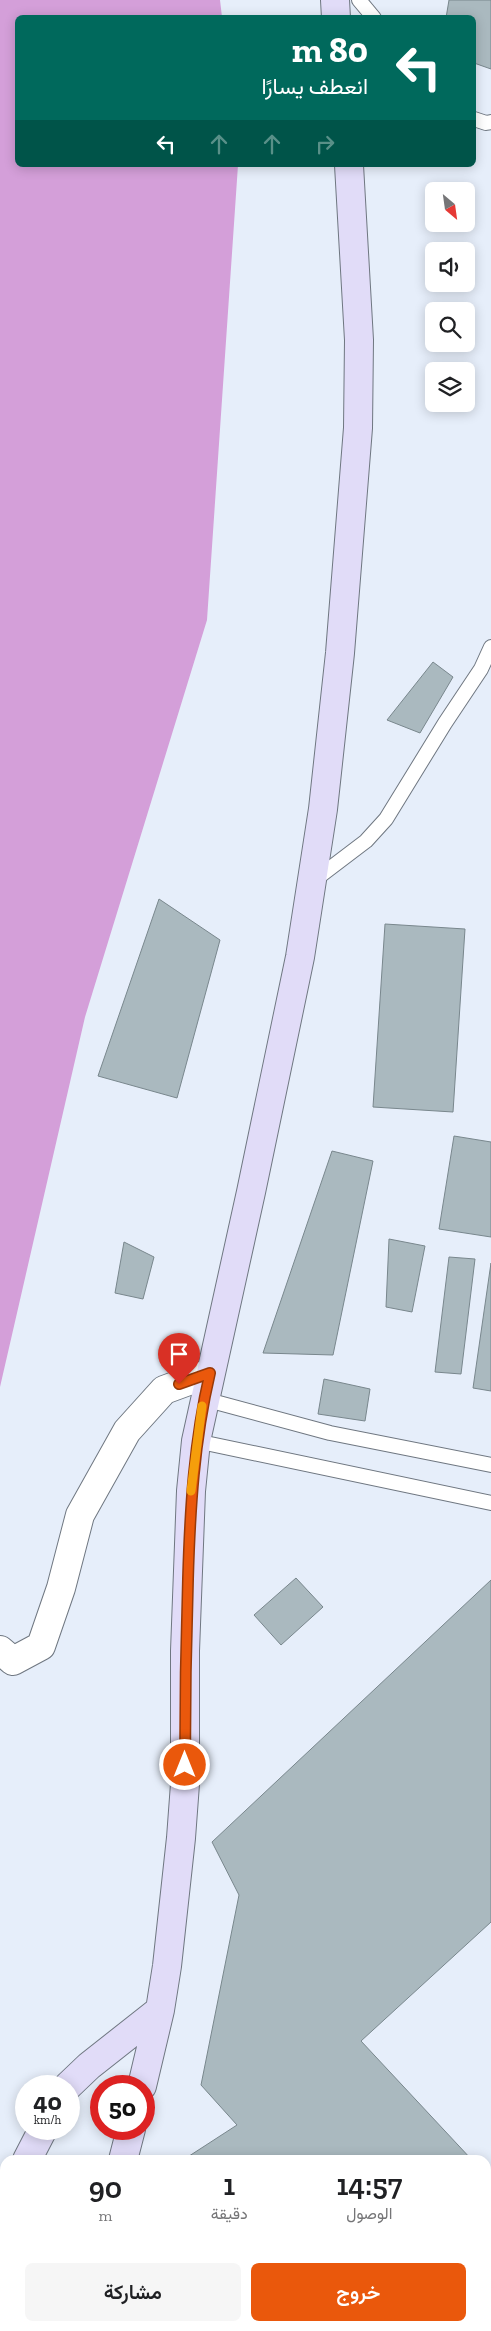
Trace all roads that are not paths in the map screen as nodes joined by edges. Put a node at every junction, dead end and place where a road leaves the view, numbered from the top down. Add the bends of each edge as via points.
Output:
1 (335, 0) edge
2 (359, 0) edge
3 (336, 15) edge
4 (372, 15) edge
5 (476, 120) edge
6 (491, 122) edge
7 (349, 167) edge
8 (491, 647) edge
9 (312, 882) junction
10 (207, 1386) junction
11 (196, 1441) junction
12 (491, 1465) edge
13 (491, 1503) edge
14 (0, 1650) edge
15 (160, 2010) junction
16 (80, 2075) edge
17 (145, 2075) edge
18 (37, 2140) edge
19 (129, 2140) edge
20 (30, 2155) edge
21 (124, 2155) edge

1 - 3 main road
2 - 4 lane
5 - 6 lane
7 - 9 main road via 359,340 358,428 340,652
8 - 9 lane via 481,669 386,819 366,841
9 - 10 main road via 276,1073
10 - 11 main road
10 - 12 lane via 330,1433
10 - 14 street via 164,1390 127,1431 80,1515 61,1588 41,1646 13,1661
11 - 13 lane
11 - 15 main road via 185,1651 185,1784 173,1923
15 - 16 main road
15 - 17 main road
18 - 20 main road
19 - 21 main road

